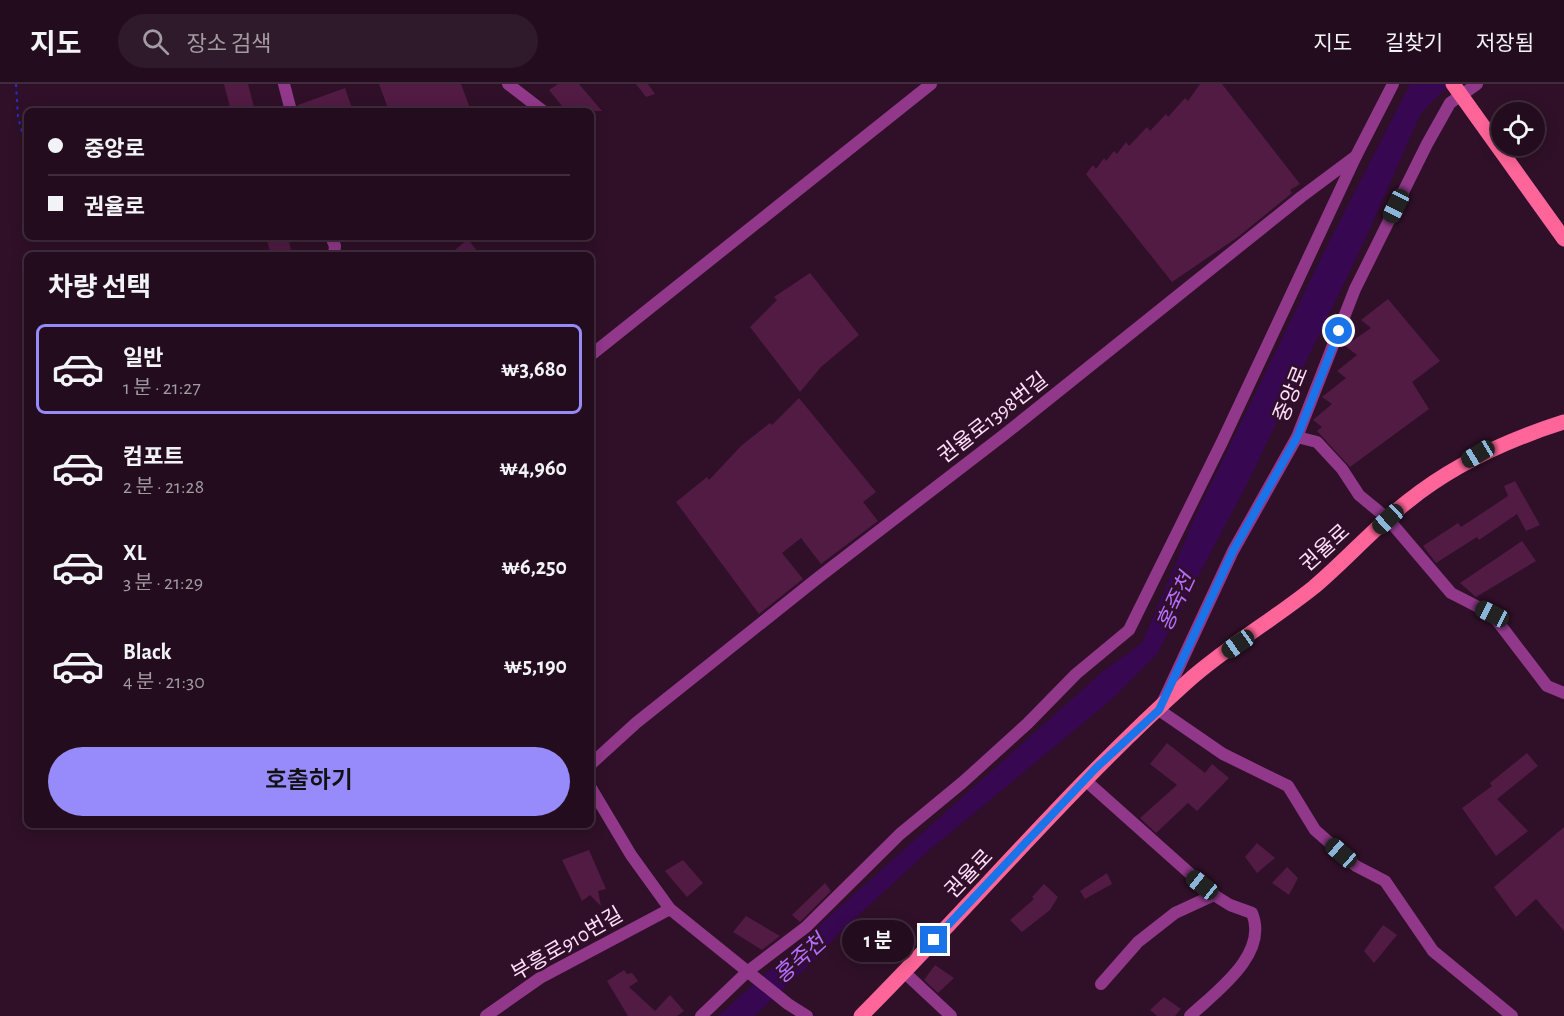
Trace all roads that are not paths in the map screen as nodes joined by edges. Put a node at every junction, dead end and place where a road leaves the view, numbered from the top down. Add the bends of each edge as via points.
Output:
1 (284, 84) edge
2 (508, 84) edge
3 (931, 84) edge
4 (1393, 84) edge
5 (1477, 84) edge
6 (1457, 90) edge
7 (290, 108) edge
8 (539, 108) edge
9 (1356, 156) junction
10 (1564, 238) edge
11 (594, 354) edge
12 (1564, 422) edge
13 (1297, 437) junction
14 (1388, 519) junction
15 (1564, 693) edge
16 (1159, 710) junction
17 (594, 761) edge
18 (1085, 780) junction
19 (594, 793) edge
20 (1214, 895) junction
21 (670, 909) junction
22 (747, 972) junction
23 (904, 972) junction
24 (1101, 984) dead end
25 (486, 1016) edge
26 (701, 1016) edge
27 (807, 1016) edge
28 (861, 1016) edge
29 (951, 1016) edge
30 (1190, 1016) edge
31 (1512, 1016) edge

1 - 7 street
2 - 8 street
3 - 11 street
4 - 9 street, 권율로1398번길
5 - 6 street, 중앙로
6 - 10 main road
6 - 13 street, 중앙로 via 1355,289
9 - 17 street, 권율로1398번길 via 783,606
9 - 22 street via 1129,630 1076,674 963,782 900,834 806,927
12 - 14 main road, 권율로 via 1478,454 1443,475
13 - 14 street via 1317,442 1359,495
13 - 16 street, 중앙로 via 1233,551
14 - 15 street via 1451,593 1492,614 1546,686
14 - 16 main road, 권율로 via 1320,582 1188,681
16 - 18 main road, 권율로
16 - 31 street via 1223,754 1288,786 1315,830 1356,866 1385,881 1432,951
18 - 20 street
18 - 23 main road, 권율로
19 - 21 street via 631,855
20 - 24 street via 1174,913 1147,935
20 - 30 street via 1252,913 1257,926 1252,949 1232,976
21 - 22 street
21 - 25 street, 부흥로910번길 via 540,978
22 - 26 street
22 - 27 street
23 - 28 main road, 권율로
23 - 29 street

